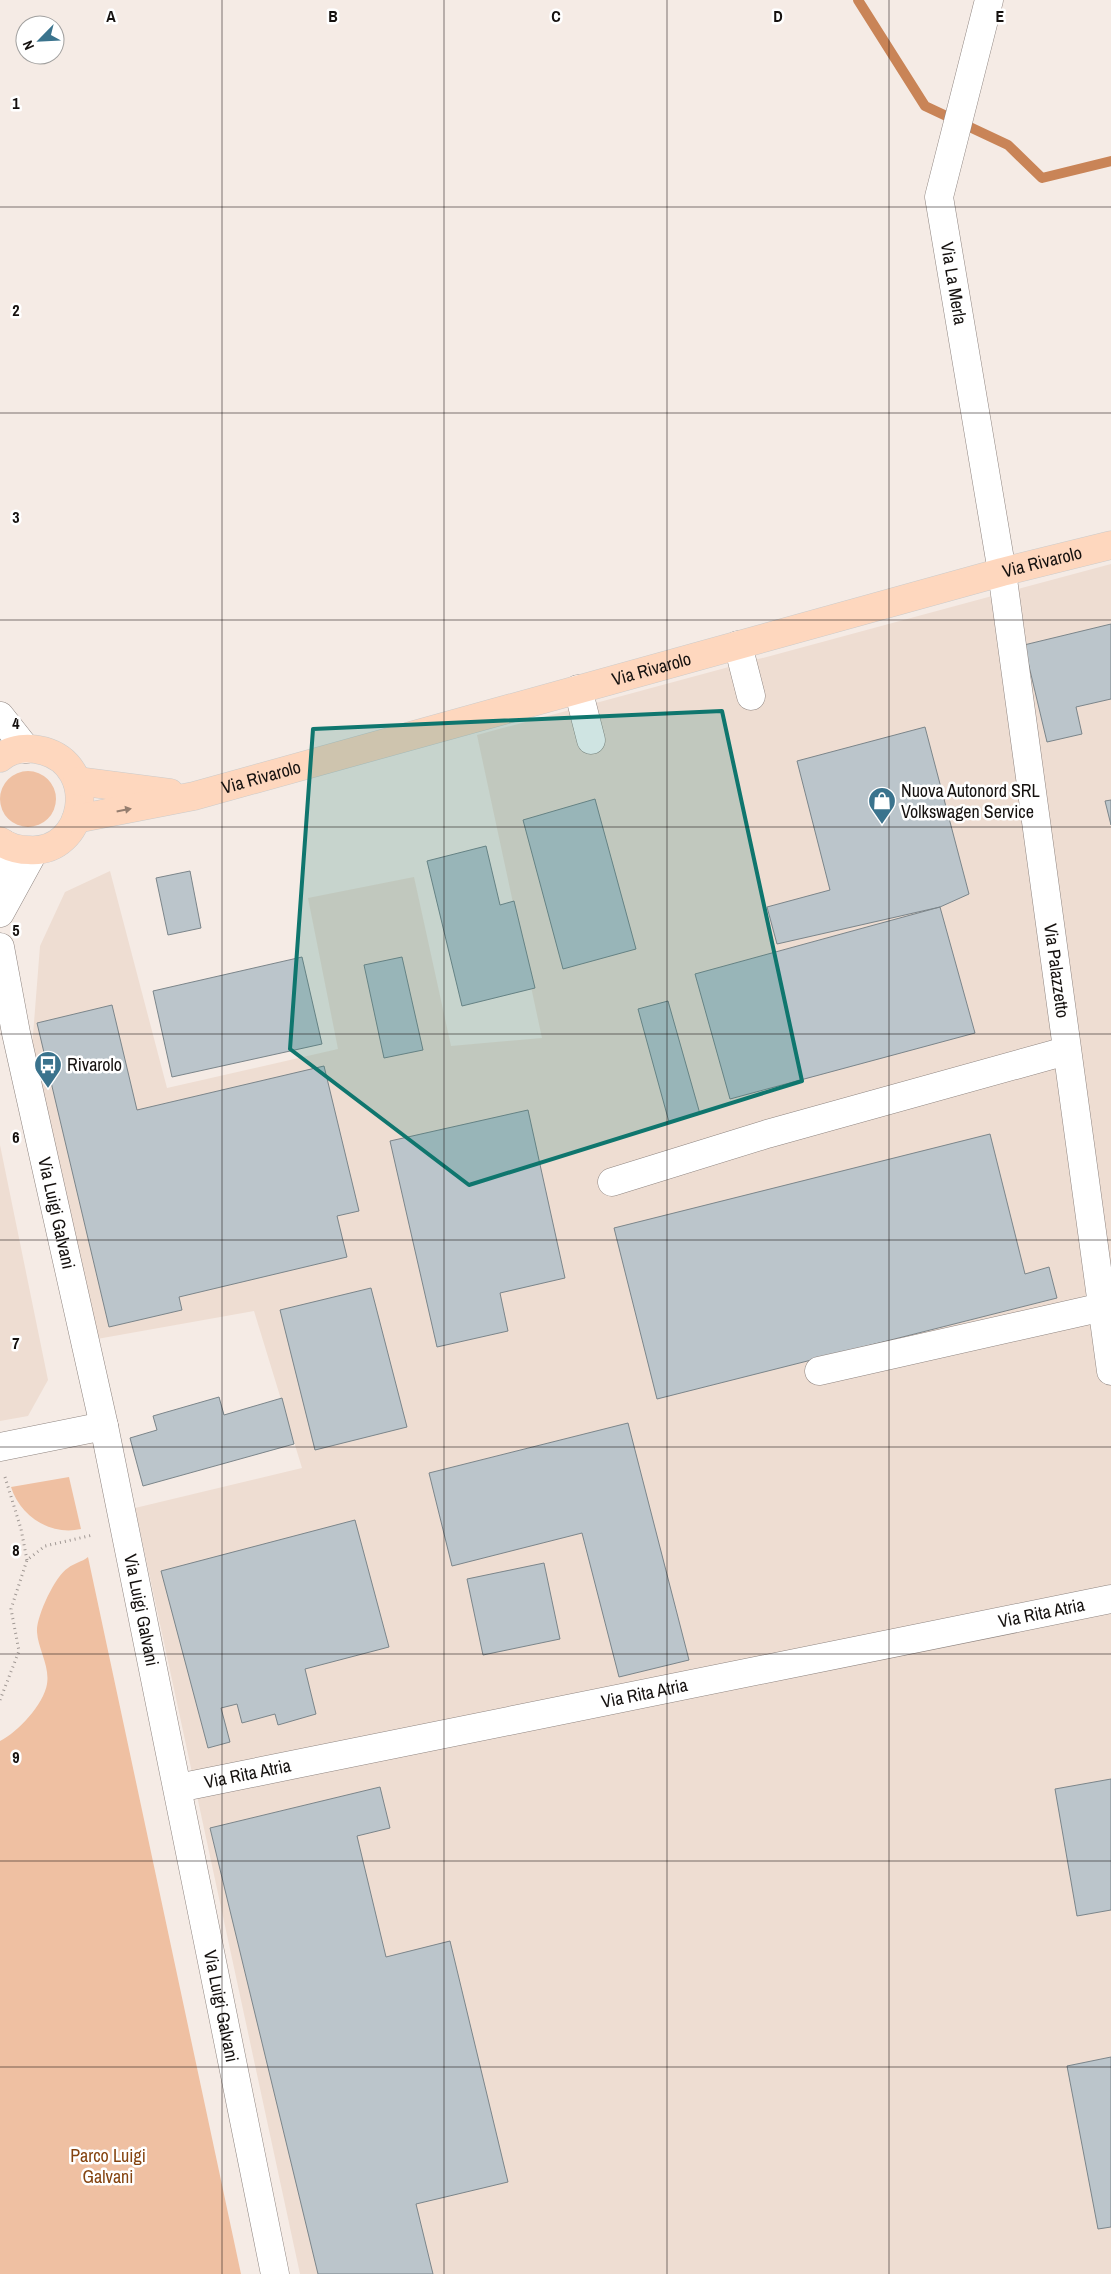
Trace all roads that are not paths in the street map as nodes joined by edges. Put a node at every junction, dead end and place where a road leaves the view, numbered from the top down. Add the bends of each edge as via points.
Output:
1 (989, 0) edge
2 (1111, 545) edge
3 (1002, 572) junction
4 (738, 646) junction
5 (578, 689) junction
6 (751, 696) dead end
7 (0, 716) edge
8 (591, 740) dead end
9 (26, 748) junction
10 (0, 758) edge
11 (77, 781) junction
12 (194, 796) junction
13 (76, 820) junction
14 (2, 842) edge
15 (34, 851) junction
16 (0, 877) edge
17 (0, 913) edge
18 (0, 947) edge
19 (1066, 1051) junction
20 (612, 1182) dead end
21 (1103, 1307) junction
22 (819, 1371) dead end
23 (1111, 1371) edge
24 (104, 1426) junction
25 (0, 1447) edge
26 (1111, 1599) edge
27 (178, 1788) junction
28 (275, 2274) edge

1 - 3 street, Via La Merla via 939,197
2 - 3 main road, Via Rivarolo
3 - 4 main road, Via Rivarolo
3 - 19 street, Via Palazzetto
4 - 5 main road, Via Rivarolo
4 - 6 street
5 - 8 street
5 - 12 main road, Via Rivarolo
7 - 9 street
9 - 10 main road
9 - 11 main road via 56,757 65,763
11 - 12 main road, Via Rivarolo
11 - 13 main road via 80,800
13 -> 12 main road, Via Rivarolo
13 - 15 main road via 59,841
14 - 15 main road via 19,850
14 - 16 street
15 - 17 street
18 - 24 street, Via Luigi Galvani via 16,1033
19 - 20 street via 768,1134
19 - 21 street, Via Palazzetto
21 - 22 street
21 - 23 street, Via Palazzetto
24 - 25 street
24 - 27 street, Via Luigi Galvani
26 - 27 street, Via Rita Atria
27 - 28 street, Via Luigi Galvani

